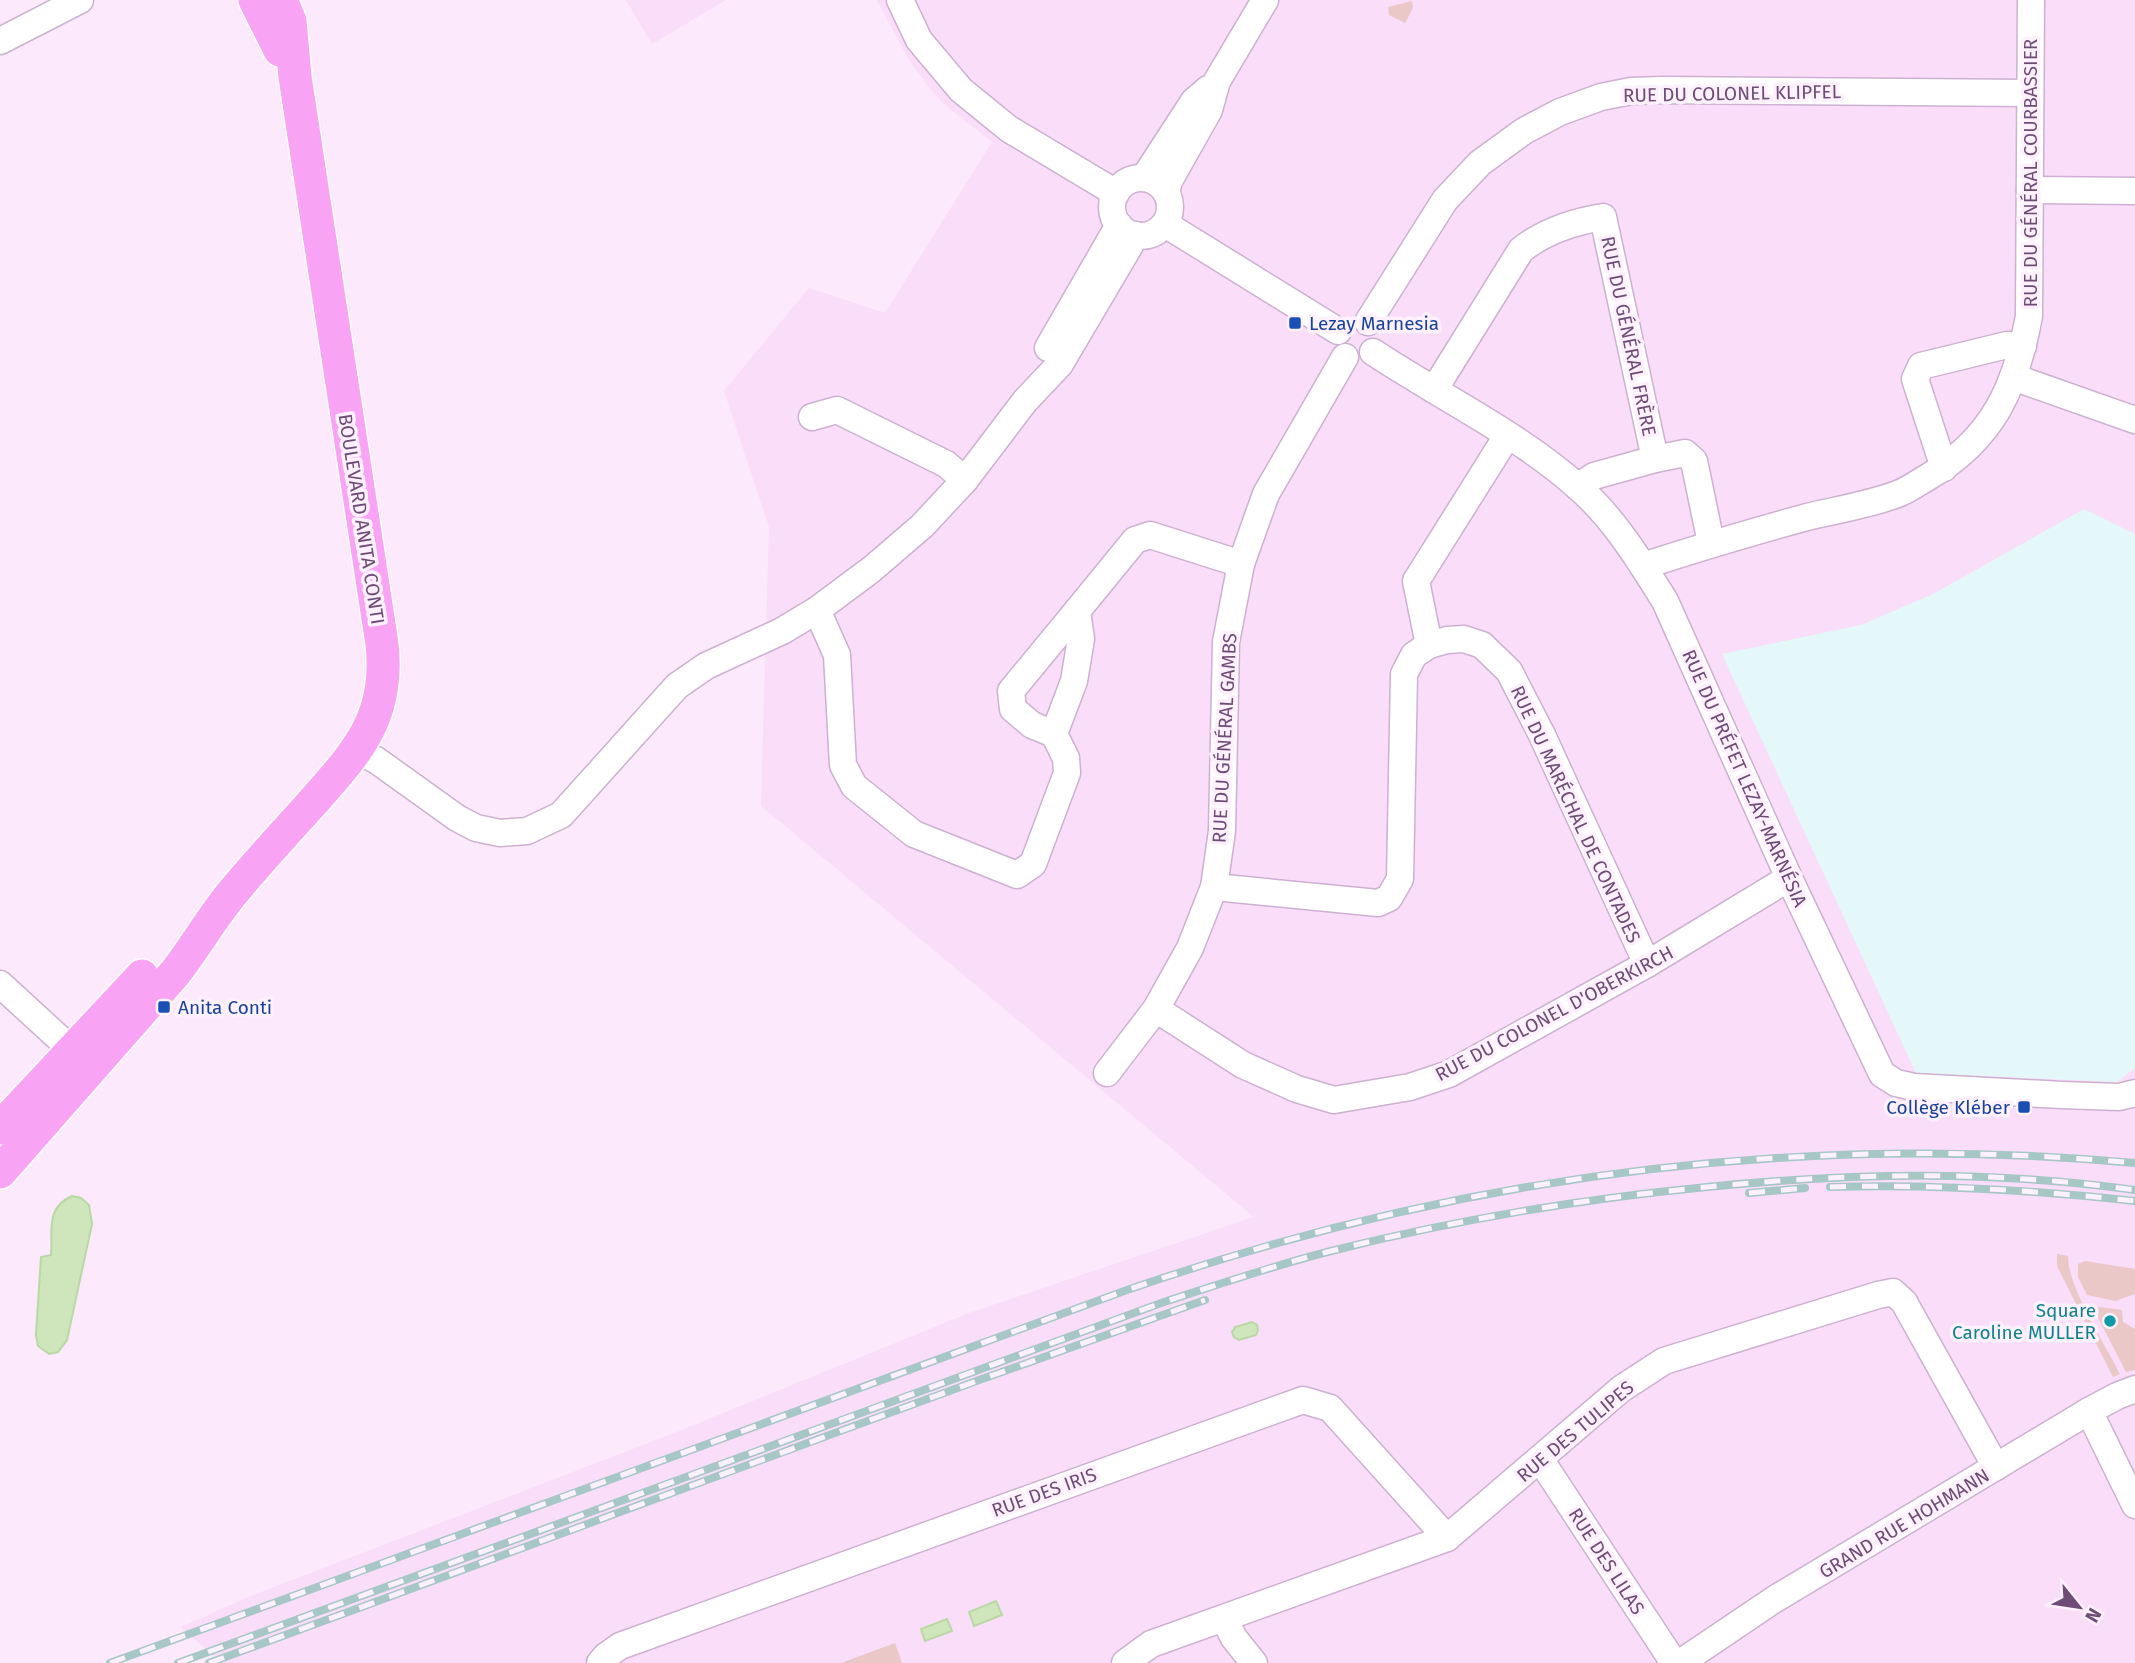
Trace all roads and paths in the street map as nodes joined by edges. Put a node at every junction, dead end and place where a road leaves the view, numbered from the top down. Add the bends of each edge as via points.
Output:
1 (80, 0) edge
2 (255, 0) edge
3 (281, 0) edge
4 (900, 0) edge
5 (1265, 0) edge
6 (2031, 0) edge
7 (0, 41) edge
8 (295, 77) junction
9 (1217, 81) junction
10 (2030, 93) junction
11 (1144, 178) junction
12 (2030, 190) junction
13 (2135, 191) edge
14 (1166, 192) junction
15 (1116, 193) junction
16 (1165, 224) junction
17 (1127, 230) junction
18 (1368, 322) junction
19 (1338, 331) junction
20 (2024, 346) junction
21 (1373, 352) junction
22 (1345, 357) junction
23 (2013, 377) junction
24 (1434, 390) junction
25 (812, 417) dead end
26 (2135, 421) edge
27 (1507, 436) junction
28 (1655, 459) junction
29 (1944, 468) junction
30 (965, 480) junction
31 (1578, 487) junction
32 (1711, 543) junction
33 (1241, 564) junction
34 (1643, 566) junction
35 (817, 610) junction
36 (1077, 611) junction
37 (1429, 645) junction
38 (1054, 734) junction
39 (357, 751) junction
40 (1789, 877) junction
41 (1214, 887) junction
42 (1647, 964) junction
43 (0, 984) edge
44 (1156, 1009) junction
45 (84, 1063) junction
46 (1107, 1073) dead end
47 (2135, 1093) edge
48 (0, 1128) edge
49 (0, 1172) edge
50 (2133, 1390) edge
51 (2089, 1411) junction
52 (1540, 1459) junction
53 (1997, 1467) junction
54 (2135, 1505) edge
55 (1447, 1538) junction
56 (1224, 1619) junction
57 (600, 1663) edge
58 (1125, 1663) edge
59 (1254, 1663) edge
60 (1674, 1663) edge
61 (1680, 1663) edge

1 - 7 street
2 - 8 main road, BOULEVARD ANITA CONTI
3 - 8 main road, BOULEVARD ANITA CONTI via 290,21
4 - 15 street via 919,40 961,90 1009,129
5 - 9 street
6 - 10 street, RUE DU GÉNÉRAL COURBASSIER
8 - 39 main road, BOULEVARD ANITA CONTI via 383,654 382,689
9 - 11 street via 1194,101
9 - 14 street via 1209,110
10 - 12 street, RUE DU GÉNÉRAL COURBASSIER
10 - 18 street, RUE DU COLONEL KLIPFEL via 1663,90 1601,97 1524,131 1480,163 1445,200
11 - 14 street
11 - 15 street via 1128,181
12 - 13 street
12 - 20 street, RUE DU GÉNÉRAL COURBASSIER via 2029,316
14 - 16 street via 1170,208
15 - 17 street via 1112,209
16 - 17 street via 1155,232
16 - 19 street
17 - 30 street via 1044,356 1025,401
18 - 19 street via 1354,319
18 - 21 street via 1376,333
19 - 22 street via 1338,348
20 - 23 street, RUE DU GÉNÉRAL COURBASSIER
20 - 29 street via 2007,345 1922,366 1915,379
21 - 22 street via 1363,359
21 - 24 street, RUE DU PRÉFET LEZAY-MARNÉSIA
22 - 33 street, RUE DU GÉNÉRAL GAMBS via 1266,494
23 - 26 street
23 - 29 street, RUE DU GÉNÉRAL COURBASSIER via 1994,418
24 - 27 street, RUE DU PRÉFET LEZAY-MARNÉSIA
24 - 28 street, RUE DU GÉNÉRAL FRÈRE via 1521,250 1538,237 1603,217
25 - 30 street via 837,410 946,464
27 - 31 street, RUE DU PRÉFET LEZAY-MARNÉSIA
27 - 37 street via 1416,581
28 - 31 street, RUE DU GÉNÉRAL FRÈRE via 1594,476
28 - 32 street via 1685,453 1693,461
29 - 32 street, RUE DU GÉNÉRAL COURBASSIER via 1900,493
30 - 35 street via 901,545
31 - 34 street, RUE DU PRÉFET LEZAY-MARNÉSIA via 1605,514
32 - 34 street, RUE DU GÉNÉRAL COURBASSIER
33 - 36 street via 1150,535 1135,540
33 - 41 street, RUE DU GÉNÉRAL GAMBS via 1226,642 1223,831
34 - 40 street, RUE DU PRÉFET LEZAY-MARNÉSIA via 1665,601
35 - 38 street via 837,655 843,765 854,786 914,835 1017,875 1033,864 1067,774 1066,758
35 - 39 street via 706,666 677,686 569,807 527,831 500,833 476,828
36 - 38 street via 1081,639 1074,681
36 - 38 street via 1011,691 1013,709 1032,726
37 - 41 street via 1414,654 1404,674 1401,879 1390,898 1378,903
37 - 42 street, RUE DU MARÉCHAL DE CONTADES via 1464,639 1482,645 1509,671
39 - 45 main road, BOULEVARD ANITA CONTI via 220,908 175,973
40 - 42 street, RUE DU COLONEL D'OBERKIRCH
40 - 47 street, RUE DU PRÉFET LEZAY-MARNÉSIA via 1877,1065 1889,1079 1914,1087 2062,1096
41 - 44 street, RUE DU GÉNÉRAL GAMBS via 1190,948
42 - 44 street, RUE DU COLONEL D'OBERKIRCH via 1450,1074 1410,1087 1334,1100 1243,1065
43 - 45 street
44 - 46 street, RUE DU GÉNÉRAL GAMBS
45 - 48 main road
45 - 49 main road
50 - 51 street, GRAND RUE HOHMANN
51 - 53 street, GRAND RUE HOHMANN
51 - 54 street
52 - 53 street, RUE DES TULIPES via 1621,1389 1664,1361 1893,1292 1904,1302
52 - 55 street, RUE DES TULIPES
52 - 60 street, RUE DES LILAS
53 - 61 street, GRAND RUE HOHMANN via 1775,1600
55 - 56 street, RUE DES TULIPES
55 - 57 street, RUE DES IRIS via 1329,1408 1303,1400 620,1646
56 - 58 street, RUE DES TULIPES via 1151,1644
56 - 59 street

